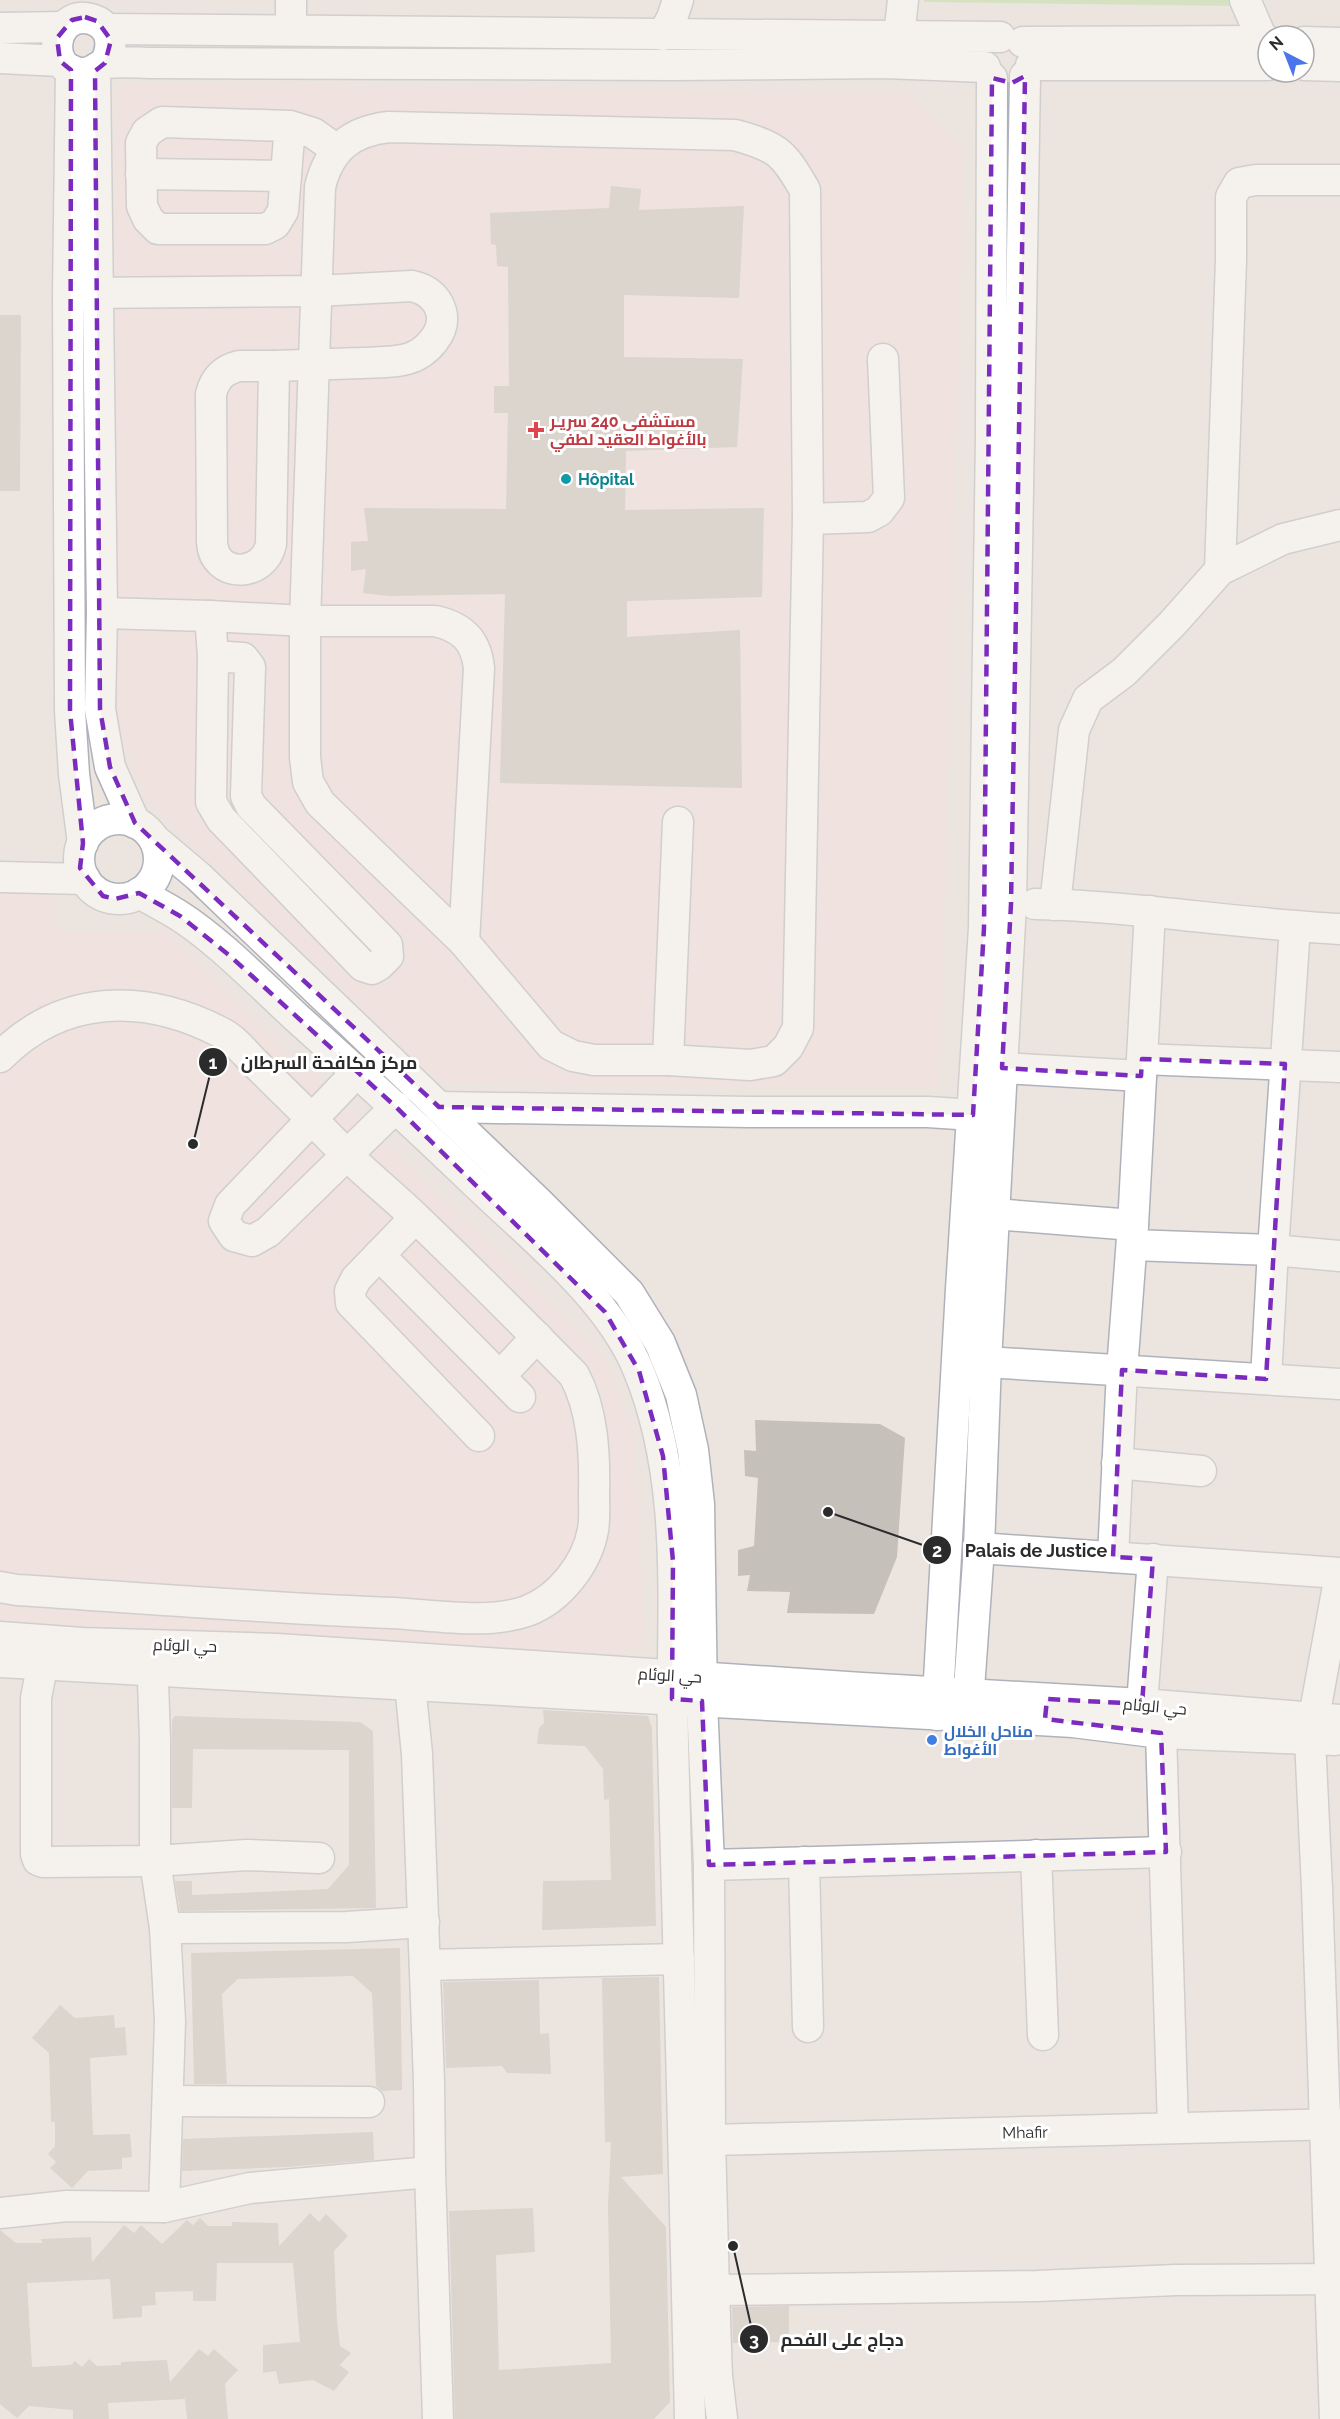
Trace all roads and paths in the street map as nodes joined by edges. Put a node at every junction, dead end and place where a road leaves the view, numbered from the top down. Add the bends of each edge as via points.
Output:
1 (291, 0) edge
2 (679, 0) edge
3 (903, 0) edge
4 (1245, 0) edge
5 (84, 16) edge
6 (0, 28) edge
7 (1256, 29) edge
8 (291, 30) junction
9 (663, 35) junction
10 (693, 35) junction
11 (899, 36) junction
12 (1316, 42) edge
13 (1340, 43) edge
14 (1256, 53) edge
15 (1020, 55) junction
16 (0, 58) edge
17 (83, 66) junction
18 (1316, 66) edge
19 (1340, 66) edge
20 (988, 72) junction
21 (290, 126) junction
22 (337, 150) junction
23 (141, 174) junction
24 (286, 176) junction
25 (1340, 180) edge
26 (316, 291) junction
27 (99, 293) junction
28 (68, 294) junction
29 (883, 359) dead end
30 (314, 365) junction
31 (274, 366) junction
32 (808, 519) junction
33 (1340, 525) edge
34 (1220, 570) junction
35 (102, 613) junction
36 (210, 616) junction
37 (305, 621) junction
38 (213, 656) junction
39 (678, 822) dead end
40 (144, 831) junction
41 (83, 843) junction
42 (0, 877) edge
43 (85, 879) junction
44 (139, 893) junction
45 (998, 904) junction
46 (1055, 905) junction
47 (1150, 911) junction
48 (1295, 927) junction
49 (1340, 929) edge
50 (464, 942) junction
51 (0, 1057) edge
52 (668, 1060) junction
53 (1285, 1064) junction
54 (1340, 1067) edge
55 (1002, 1068) junction
56 (1141, 1068) junction
57 (357, 1072) junction
58 (396, 1107) junction
59 (439, 1107) junction
60 (973, 1115) junction
61 (314, 1119) junction
62 (346, 1154) junction
63 (994, 1215) junction
64 (415, 1218) junction
65 (1132, 1235) junction
66 (1273, 1250) junction
67 (380, 1255) junction
68 (1340, 1256) edge
69 (537, 1337) junction
70 (986, 1362) junction
71 (1122, 1370) junction
72 (1266, 1379) junction
73 (1340, 1384) edge
74 (479, 1436) dead end
75 (1118, 1462) junction
76 (1201, 1471) dead end
77 (979, 1548) junction
78 (1113, 1557) junction
79 (1153, 1559) junction
80 (1340, 1574) edge
81 (0, 1587) edge
82 (0, 1637) edge
83 (45, 1652) junction
84 (152, 1657) junction
85 (0, 1662) edge
86 (408, 1671) junction
87 (672, 1687) junction
88 (702, 1689) junction
89 (937, 1703) junction
90 (1142, 1704) junction
91 (967, 1706) junction
92 (1321, 1726) edge
93 (1161, 1733) junction
94 (1340, 1740) edge
95 (1166, 1852) junction
96 (1036, 1855) junction
97 (319, 1858) dead end
98 (155, 1861) junction
99 (804, 1862) junction
100 (709, 1865) junction
101 (1329, 1888) edge
102 (424, 1922) junction
103 (165, 1928) junction
104 (679, 1959) junction
105 (425, 1965) junction
106 (808, 2027) dead end
107 (1043, 2035) dead end
108 (168, 2101) junction
109 (369, 2102) dead end
110 (1333, 2124) edge
111 (1173, 2128) junction
112 (710, 2140) junction
113 (430, 2172) junction
114 (164, 2207) junction
115 (0, 2213) edge
116 (1335, 2278) edge
117 (714, 2290) junction
118 (438, 2419) edge
119 (690, 2419) edge
120 (722, 2419) edge
121 (1335, 2419) edge

1 - 8 street
2 - 9 street
2 - 10 street
3 - 11 street
4 - 7 street
5 - 6 street
5 - 8 street
5 - 17 street via 57,38 56,51
5 - 17 street via 111,40 111,52
8 - 9 street
9 - 10 street
10 - 11 street
11 - 15 street
12 - 13 street
14 - 15 street
15 - 20 street via 1012,83 998,82
15 - 20 street via 986,49
15 - 45 street
16 - 17 street
17 - 20 street via 280,62 885,63
17 - 27 street
17 - 28 street
18 - 19 street
20 - 45 street
21 - 22 street via 312,133
21 - 23 street via 162,122 147,132 141,143
21 - 24 street
22 - 26 street via 323,173 320,187
22 - 32 street via 361,133 401,127 735,135 765,143 788,160 805,190
23 - 24 street
23 - 24 street via 142,206 147,219 158,229 265,229 275,224 283,211
25 - 34 street via 1256,180 1239,183 1231,197
26 - 27 street
26 - 30 street
26 - 30 street via 412,286 433,296 442,318 428,348 408,359
27 - 28 street
27 - 35 street
28 - 41 street via 70,711
29 - 32 street via 890,498 868,517
30 - 31 street
30 - 37 street
31 - 31 street via 269,553 255,567 228,567 213,550 213,386 231,368
32 - 52 street via 798,1028 788,1047 774,1061 750,1065
33 - 34 street via 1283,539
34 - 46 street via 1132,664 1088,699 1074,730
35 - 36 street
35 - 40 street via 100,709 110,767
36 - 37 street
36 - 38 street
37 - 50 street via 308,782 320,803
37 - 50 street via 435,621 450,624 465,634 477,652
38 - 38 street via 211,802 221,819 363,966 372,969 380,965 388,956 387,945 251,806 246,796 250,666 243,658
39 - 52 street
40 - 41 street via 123,819 111,820 94,828
40 - 44 street via 158,850 159,863 149,885
40 - 59 street via 199,877
41 - 43 street via 79,855
42 - 43 street
43 - 44 street via 103,896 115,899
44 - 57 street via 180,916 230,956
45 - 46 street
45 - 55 street
45 - 60 street via 984,928
46 - 47 street
47 - 48 street
47 - 56 street
48 - 49 street
48 - 53 street
50 - 52 street via 551,1045 573,1056 594,1060
51 - 61 street via 40,1026 67,1015 96,1006 150,1007 178,1013 225,1034
53 - 54 street
53 - 56 street
53 - 66 street
55 - 56 street
55 - 63 street
56 - 65 street
57 - 58 street
57 - 61 street
58 - 62 street
58 - 87 street via 546,1249 605,1312 633,1357 651,1404 669,1496
59 - 60 street
59 - 88 street via 629,1293 660,1343 681,1395 693,1450 699,1504
60 - 89 street
61 - 62 street
61 - 62 street via 230,1204 224,1221 234,1236 252,1241 268,1232
62 - 64 street
63 - 65 street
63 - 70 street
64 - 67 street
64 - 69 street
65 - 66 street
65 - 71 street
66 - 68 street
66 - 72 street
67 - 69 street via 510,1386
67 - 74 street via 356,1279 350,1291 351,1303
69 - 81 street via 574,1375 586,1407 594,1468 593,1529 585,1558 568,1581 529,1611 474,1617
70 - 71 street
70 - 77 street
71 - 72 street
71 - 75 street
72 - 73 street
75 - 76 street
75 - 78 street
77 - 78 street
77 - 91 street
78 - 79 street
79 - 80 street
79 - 90 street
80 - 92 street
82 - 83 street, حي الوئام
83 - 84 street, حي الوئام
83 - 85 street, حي الوئام
83 - 98 street via 36,1698 39,1860
84 - 86 street, حي الوئام via 277,1649
84 - 98 street
86 - 87 street, حي الوئام
86 - 102 street via 417,1754
87 - 88 street, حي الوئام
87 - 104 street
88 - 89 street, حي الوئام
88 - 100 street
89 - 91 street, حي الوئام
90 - 91 street, حي الوئام
90 - 92 street, حي الوئام
91 - 93 street, حي الوئام
92 - 93 street, حي الوئام
92 - 94 street, حي الوئام
92 - 101 street
93 - 95 street
95 - 96 street
95 - 111 street
96 - 99 street
96 - 107 street
97 - 98 street via 247,1855
98 - 103 street
99 - 100 street
99 - 106 street
100 - 112 street
101 - 110 street
102 - 103 street via 347,1927
102 - 105 street
103 - 108 street via 170,2021
104 - 105 street
104 - 119 street
105 - 113 street
108 - 109 street
108 - 114 street
110 - 111 street, Mhafir
110 - 116 street
111 - 112 street, Mhafir
112 - 117 street
113 - 114 street via 250,2188
113 - 118 street
114 - 115 street via 67,2206
116 - 117 street
116 - 121 street
117 - 120 street

